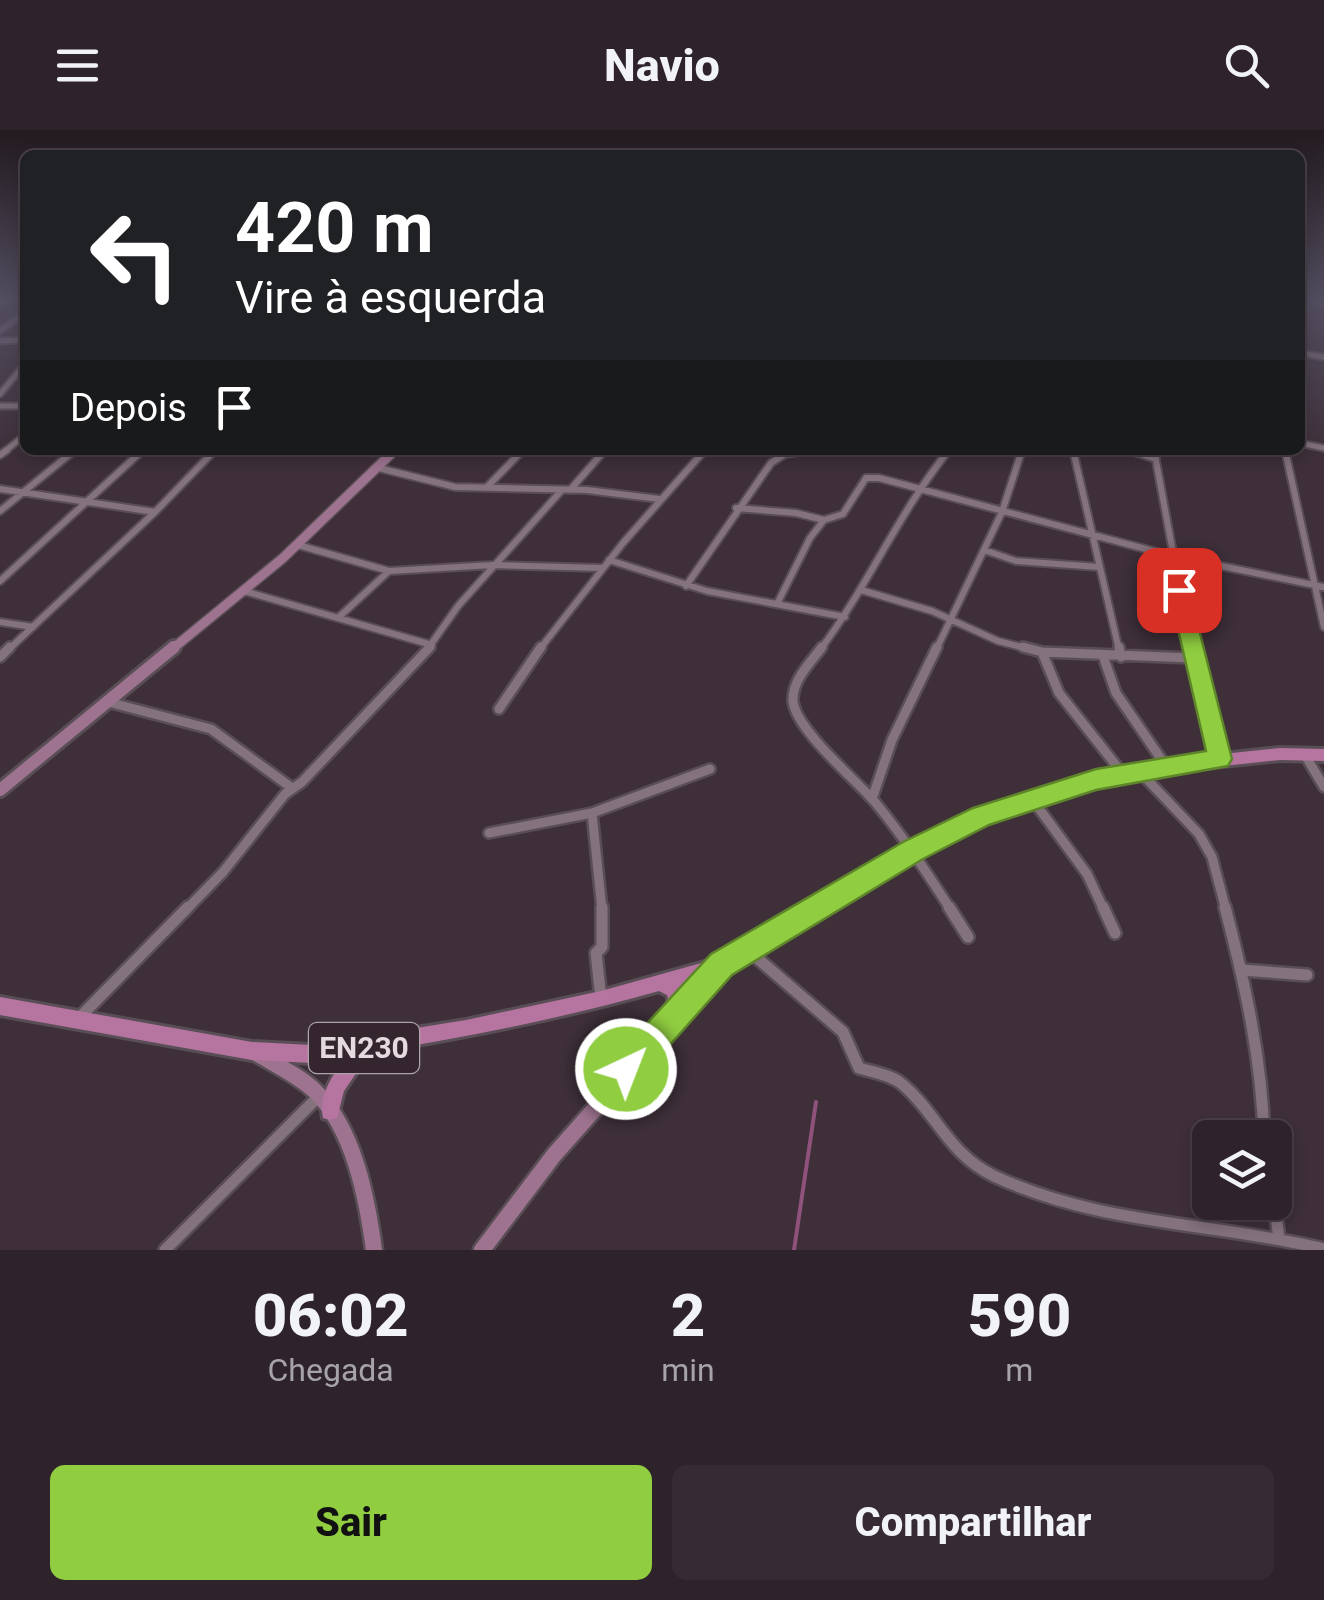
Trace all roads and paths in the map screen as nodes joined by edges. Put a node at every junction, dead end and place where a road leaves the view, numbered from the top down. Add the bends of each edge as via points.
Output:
1 (20, 370) edge
2 (0, 394) edge
3 (20, 439) edge
4 (0, 455) edge
5 (68, 455) edge
6 (138, 455) edge
7 (210, 455) edge
8 (390, 455) edge
9 (517, 455) edge
10 (601, 455) edge
11 (700, 455) edge
12 (784, 455) edge
13 (945, 455) edge
14 (1020, 455) edge
15 (1074, 455) edge
16 (1155, 455) edge
17 (1286, 455) edge
18 (378, 468) junction
19 (486, 487) junction
20 (0, 489) edge
21 (25, 490) junction
22 (917, 490) junction
23 (566, 491) junction
24 (659, 499) junction
25 (88, 500) junction
26 (736, 508) junction
27 (0, 511) edge
28 (156, 512) junction
29 (1002, 512) junction
30 (824, 520) junction
31 (1094, 536) junction
32 (298, 545) junction
33 (984, 550) junction
34 (1172, 556) junction
35 (609, 560) junction
36 (493, 565) junction
37 (602, 568) junction
38 (1099, 568) junction
39 (389, 571) junction
40 (0, 581) edge
41 (686, 586) junction
42 (1319, 586) edge
43 (861, 590) junction
44 (244, 591) junction
45 (778, 602) junction
46 (339, 617) junction
47 (844, 617) junction
48 (947, 621) junction
49 (0, 622) edge
50 (34, 627) junction
51 (1324, 628) edge
52 (432, 644) junction
53 (1042, 652) junction
54 (1103, 656) junction
55 (0, 657) edge
56 (1120, 657) junction
57 (1192, 658) junction
58 (108, 702) junction
59 (499, 708) dead end
60 (1305, 755) junction
61 (1324, 755) edge
62 (1220, 759) junction
63 (1166, 766) junction
64 (710, 769) dead end
65 (1140, 772) junction
66 (1123, 774) junction
67 (1324, 787) edge
68 (292, 788) junction
69 (0, 790) edge
70 (1032, 799) junction
71 (872, 800) junction
72 (592, 813) junction
73 (489, 833) dead end
74 (913, 850) junction
75 (1116, 934) dead end
76 (968, 937) dead end
77 (748, 950) junction
78 (722, 965) junction
79 (1242, 970) junction
80 (1306, 975) dead end
81 (658, 982) junction
82 (601, 999) junction
83 (0, 1006) edge
84 (678, 1013) junction
85 (78, 1019) junction
86 (363, 1048) junction
87 (252, 1051) junction
88 (325, 1104) junction
89 (1264, 1120) edge
90 (1277, 1220) edge
91 (1280, 1238) junction
92 (1324, 1249) edge
93 (165, 1250) edge
94 (374, 1250) edge
95 (482, 1250) edge

1 - 2 street
3 - 4 street
5 - 21 street
6 - 25 street
7 - 28 street
8 - 18 street
9 - 19 street
10 - 23 street
11 - 24 street
12 - 26 street
13 - 22 street
14 - 29 street
15 - 31 street
16 - 34 street
17 - 42 street
18 - 19 street
18 - 32 street
19 - 23 street
20 - 21 street
21 - 25 street
21 - 27 street
22 - 29 street
22 - 30 street via 866,478 843,514
22 - 43 street
23 - 24 street
23 - 36 street
24 - 35 street
25 - 28 street
25 - 40 street
26 - 30 street
26 - 41 street
28 - 50 street
29 - 31 street
29 - 33 street
30 - 45 street
31 - 34 street
31 - 38 street
32 - 39 street
32 - 44 street
33 - 38 street via 1016,562
33 - 48 street
34 - 42 street
34 - 57 street
35 - 37 street
35 - 41 street
36 - 37 street
36 - 39 street
36 - 52 street
37 - 59 street via 530,657
38 - 56 street
39 - 46 street
41 - 45 street
42 - 51 street
43 - 47 street
43 - 48 street
44 - 46 street
44 - 58 street
45 - 47 street
46 - 52 street
47 - 71 street via 799,678 794,699 836,765
48 - 53 street
48 - 71 street
49 - 50 street
50 - 55 street
52 - 68 street
53 - 54 street
53 - 66 street via 1059,693
54 - 56 street
54 - 63 street via 1116,693
56 - 57 street
57 - 62 street
58 - 68 street via 211,729
58 - 69 street
60 - 61 main road, EN230
60 - 62 main road, EN230
60 - 67 street
62 - 63 main road, EN230
63 - 65 main road, EN230
64 - 72 street
65 - 66 main road, EN230
65 - 79 street via 1207,846
66 - 70 main road, EN230
68 - 85 street via 223,872
70 - 74 main road, EN230
70 - 75 street via 1087,874
71 - 74 street
72 - 73 street
72 - 82 street via 604,929 596,953
74 - 76 street
74 - 77 main road, EN230
77 - 78 main road, EN230
77 - 91 street via 842,1032 859,1068 902,1082 951,1145 991,1174 1143,1222
78 - 81 main road, EN230
78 - 84 street
79 - 80 street
79 - 89 street
81 - 82 main road, EN230
81 - 84 main road via 675,990
82 - 86 main road, EN230
83 - 85 main road, EN230
84 - 95 street via 554,1155
85 - 87 main road, EN230
86 - 87 main road, EN230
86 - 88 main road
87 - 88 street
88 - 93 street
88 - 94 street via 371,1218
90 - 91 street
91 - 92 street

